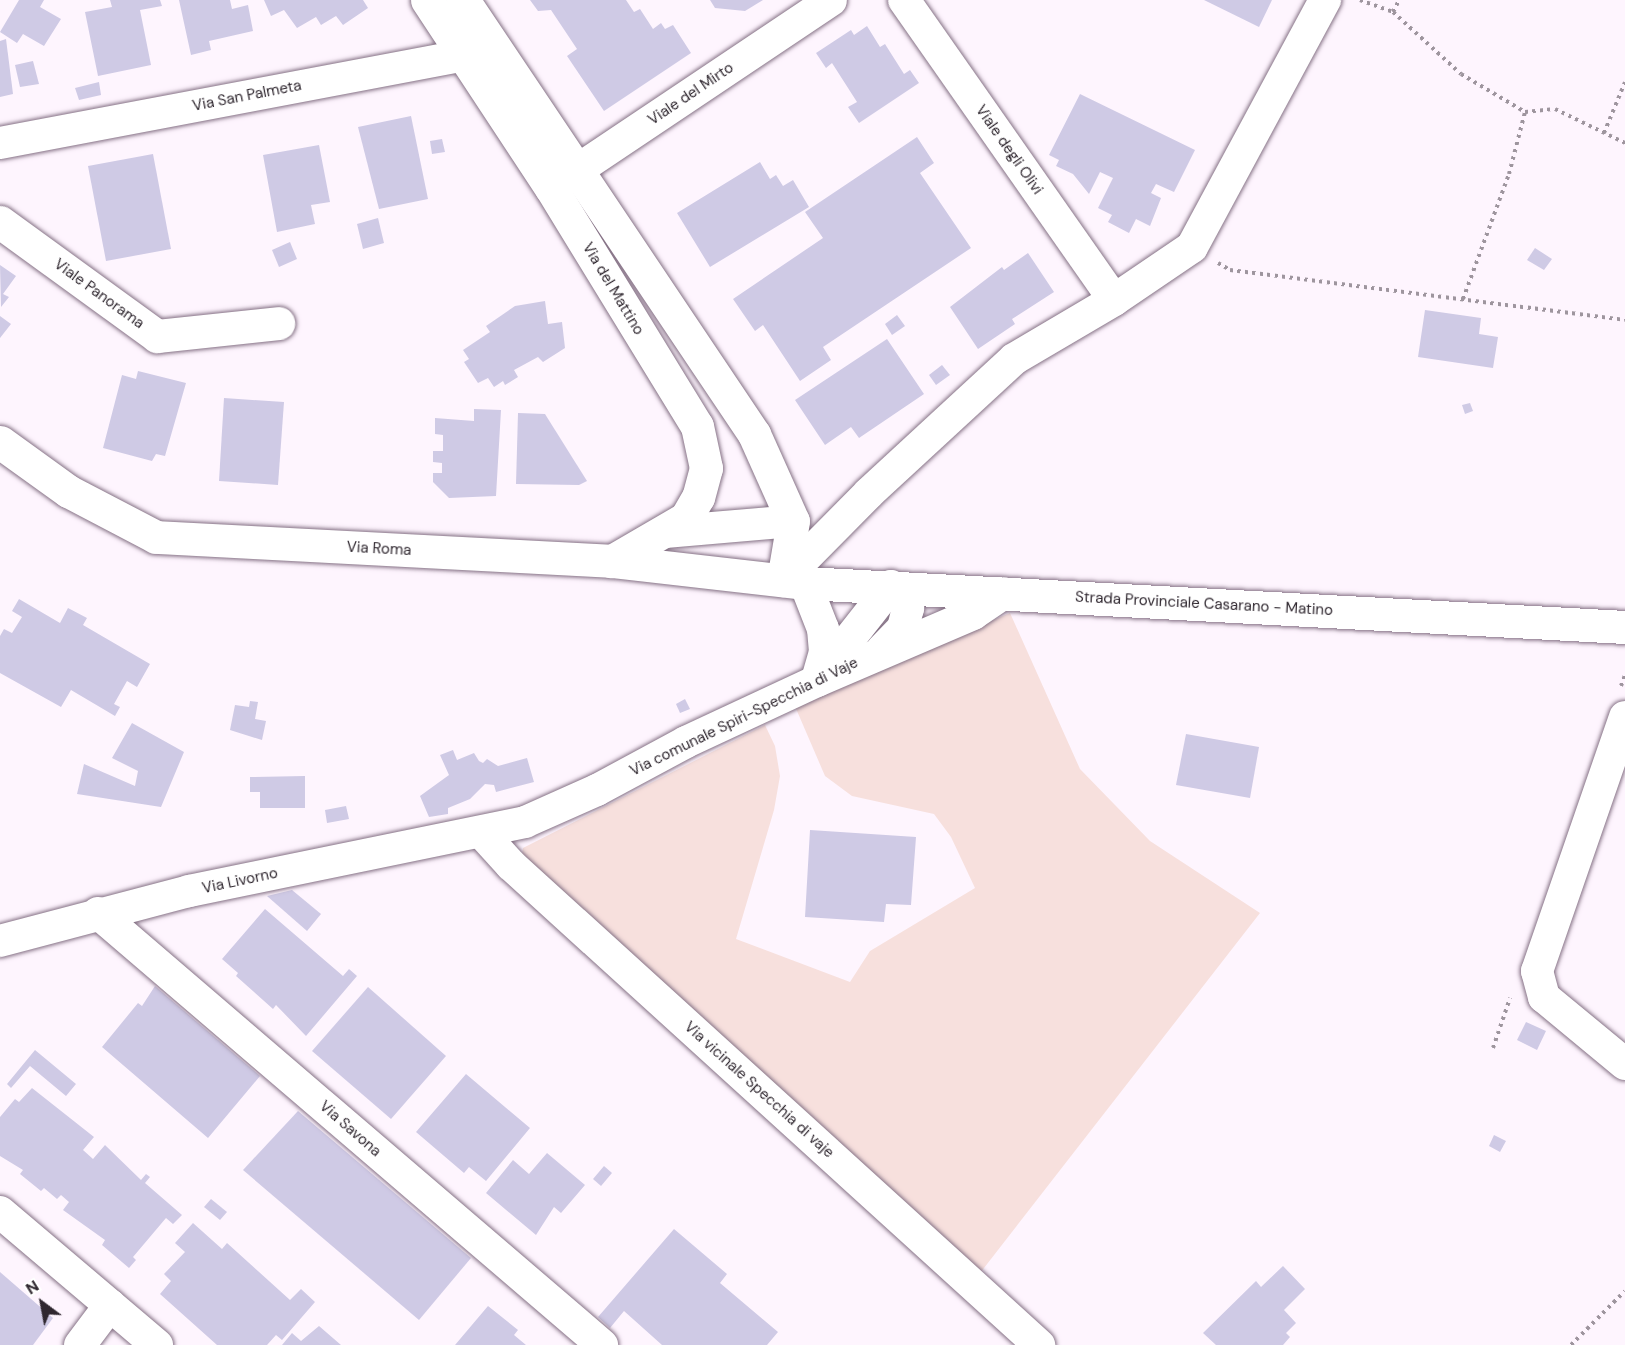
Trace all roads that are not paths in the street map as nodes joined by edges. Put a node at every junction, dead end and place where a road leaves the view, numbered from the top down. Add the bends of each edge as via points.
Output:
1 (427, 0) edge
2 (463, 0) edge
3 (831, 0) edge
4 (904, 0) edge
5 (1324, 0) edge
6 (476, 47) junction
7 (0, 143) edge
8 (564, 179) junction
9 (0, 222) edge
10 (1114, 300) junction
11 (278, 322) dead end
12 (0, 442) edge
13 (793, 521) junction
14 (665, 532) junction
15 (612, 561) junction
16 (794, 582) junction
17 (891, 586) junction
18 (1004, 593) junction
19 (1625, 627) edge
20 (880, 651) junction
21 (817, 681) junction
22 (1625, 717) edge
23 (482, 833) junction
24 (98, 913) junction
25 (0, 941) edge
26 (1625, 1064) edge
27 (0, 1212) edge
28 (110, 1305) junction
29 (80, 1345) edge
30 (157, 1345) edge
31 (602, 1345) edge
32 (1039, 1345) edge

1 - 6 main road, Via del Mattino
2 - 6 main road, Via del Mattino
3 - 8 street, Viale del Mirto
4 - 10 street, Viale degli Olivi
5 - 10 street via 1192,247
6 - 7 street, Via San Palmeta
6 - 8 main road, Via del Mattino
8 - 13 main road, Via del Mattino via 754,434
8 - 14 main road, Via del Mattino via 697,426 706,468 698,497 686,518
9 - 11 main road, Viale Panorama via 157,336
10 - 16 street via 1014,358 869,492
12 - 15 main road, Via Roma via 68,491 156,537
13 - 14 street
13 - 16 main road
14 - 15 main road, Via del Mattino
15 - 16 main road, Via Roma
16 - 17 main road, Strada Provinciale Casarano - Matino
16 - 21 street via 823,629 825,652
17 - 18 main road, Strada Provinciale Casarano - Matino
17 - 20 street via 908,608 903,628
17 - 21 street
18 - 19 main road, Strada Provinciale Casarano - Matino
18 - 20 street, Via comunale Spiri-Specchia di Vaje via 973,614
20 - 21 street, Via comunale Spiri-Specchia di Vaje
21 - 23 street, Via comunale Spiri-Specchia di Vaje via 686,742 597,790 525,822
22 - 26 street via 1537,971 1544,997
23 - 24 street, Via Livorno via 388,848
23 - 32 street, Via vicinale Specchia di vaje via 511,865
24 - 25 street, Via Livorno
24 - 31 street, Via Savona
27 - 28 street
28 - 29 street
28 - 30 street

